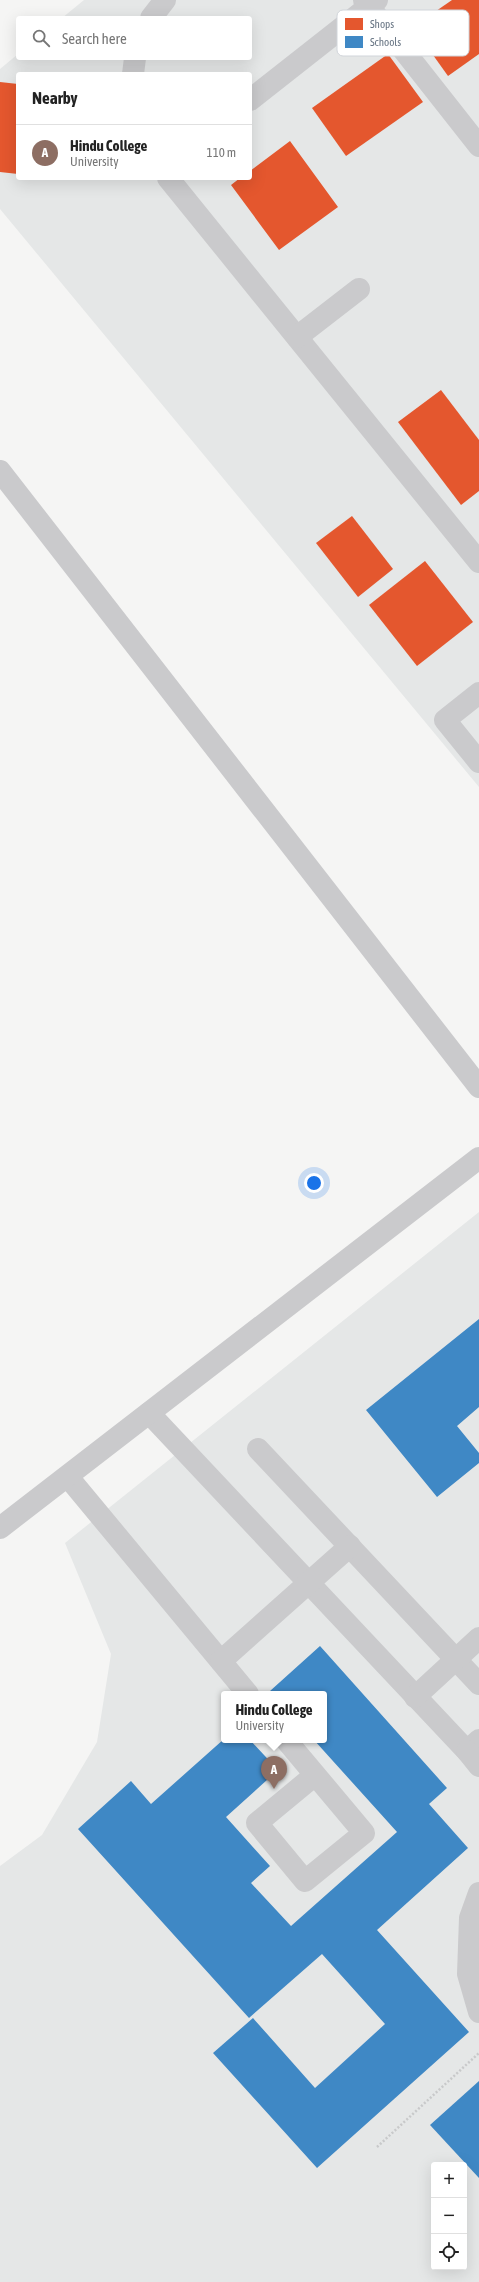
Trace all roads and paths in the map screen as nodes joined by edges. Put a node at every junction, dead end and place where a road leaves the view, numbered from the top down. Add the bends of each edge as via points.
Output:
1 (165, 0) edge
2 (370, 2) edge
3 (360, 10) edge
4 (376, 10) edge
5 (153, 16) edge
6 (337, 29) edge
7 (411, 56) edge
8 (135, 60) edge
9 (133, 72) edge
10 (252, 98) edge
11 (479, 146) edge
12 (170, 180) edge
13 (359, 289) dead end
14 (297, 337) junction
15 (0, 471) edge
16 (479, 562) edge
17 (479, 693) edge
18 (479, 762) edge
19 (479, 1087) edge
20 (479, 1158) edge
21 (149, 1413) junction
22 (258, 1449) dead end
23 (68, 1477) junction
24 (0, 1528) edge
25 (350, 1546) junction
26 (308, 1583) junction
27 (479, 1638) edge
28 (455, 1659) junction
29 (221, 1661) junction
30 (479, 1684) edge
31 (246, 1691) edge
32 (415, 1697) junction
33 (288, 1743) edge
34 (475, 1753) edge
35 (315, 1775) junction
36 (479, 1893) edge
37 (479, 2012) edge
38 (479, 2054) edge
39 (376, 2146) dead end

1 - 5 street
2 - 3 street
2 - 4 street
6 - 10 street
7 - 11 street
8 - 9 street
12 - 14 street
13 - 14 street
14 - 16 street
15 - 19 street
17 - 18 street via 445,720
20 - 21 street
21 - 23 street
21 - 26 street
22 - 25 street
23 - 24 street
23 - 29 street
25 - 26 street
25 - 28 street
26 - 29 street
26 - 32 street
27 - 28 street
28 - 30 street
28 - 32 street
29 - 31 street
32 - 34 street
33 - 35 street
35 - 35 street via 364,1833 305,1881 257,1823
36 - 37 street via 470,1918 468,1974
38 - 39 path

